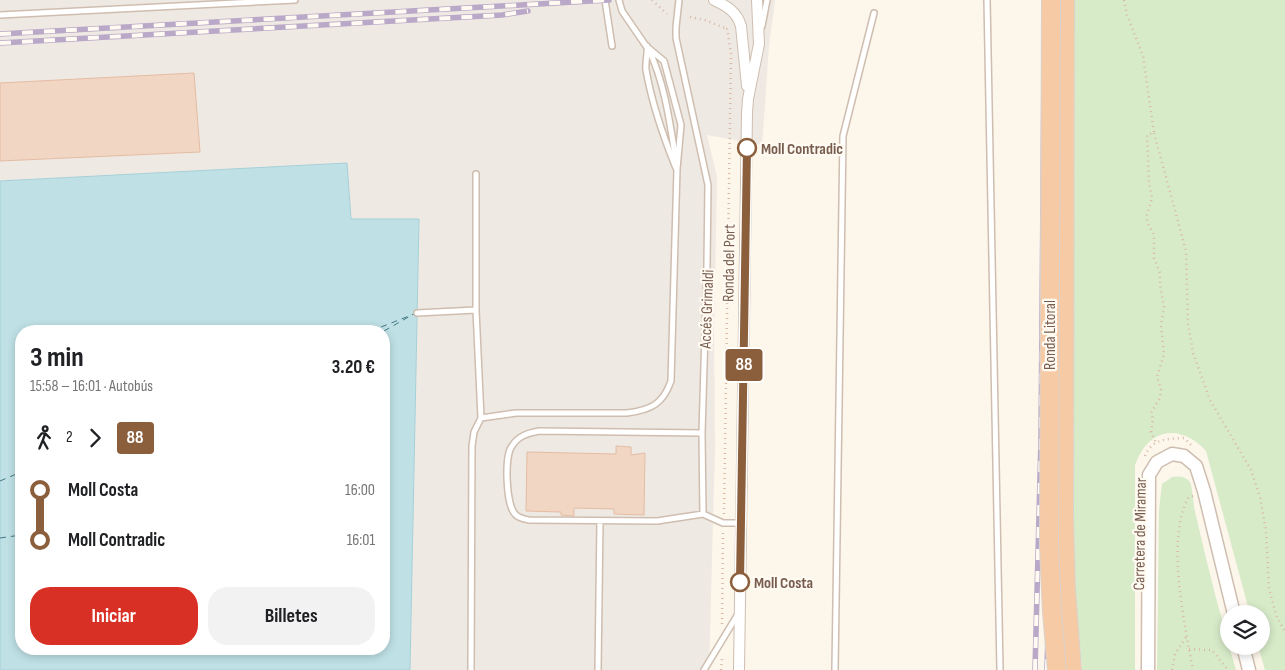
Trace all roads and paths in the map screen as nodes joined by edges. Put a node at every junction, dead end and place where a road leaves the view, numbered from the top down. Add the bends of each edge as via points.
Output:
1 (295, 0) edge
2 (605, 0) edge
3 (619, 0) edge
4 (652, 0) edge
5 (679, 0) edge
6 (714, 0) edge
7 (757, 0) edge
8 (767, 0) edge
9 (987, 0) edge
10 (1051, 0) edge
11 (1066, 0) edge
12 (1124, 0) edge
13 (874, 13) dead end
14 (668, 14) dead end
15 (0, 15) edge
16 (690, 16) dead end
17 (739, 20) junction
18 (727, 29) junction
19 (759, 44) junction
20 (612, 46) dead end
21 (646, 46) junction
22 (748, 99) junction
23 (1154, 133) junction
24 (677, 168) junction
25 (476, 174) dead end
26 (476, 310) junction
27 (417, 312) dead end
28 (480, 418) junction
29 (702, 433) junction
30 (1156, 444) junction
31 (1197, 450) dead end
32 (1144, 458) dead end
33 (1193, 496) dead end
34 (724, 513) dead end
35 (703, 514) junction
36 (600, 521) junction
37 (741, 523) junction
38 (723, 536) dead end
39 (1232, 605) edge
40 (740, 612) junction
41 (722, 621) dead end
42 (1285, 632) edge
43 (1186, 637) junction
44 (1190, 649) junction
45 (1245, 655) edge
46 (722, 658) dead end
47 (471, 670) edge
48 (598, 670) edge
49 (704, 670) edge
50 (722, 670) edge
51 (739, 670) edge
52 (835, 670) edge
53 (1000, 670) edge
54 (1057, 670) edge
55 (1072, 670) edge
56 (1148, 670) edge
57 (1172, 670) edge
58 (1193, 670) edge
59 (1228, 670) edge
60 (1249, 670) edge

1 - 15 lane
2 - 20 lane
3 - 21 lane via 622,11
4 - 14 path
5 - 29 lane, Accés Grimaldi via 676,38 708,185
6 - 17 street via 728,7
7 - 19 street
8 - 19 lane
9 - 53 lane
10 - 54 highway, Ronda Litoral, bridge via 1049,498
11 - 55 highway, Ronda Litoral via 1064,518
12 - 23 path via 1143,56
13 - 52 lane via 844,136
16 - 18 path
17 - 18 path
17 - 22 street
18 - 34 path, Ronda del Port via 731,53 732,112
19 - 22 street
21 - 24 lane via 659,75
21 - 24 lane via 646,69 661,132
21 - 24 lane via 666,64 681,125
22 - 37 street, Ronda del Port
23 - 30 path via 1147,136 1152,198 1147,222 1153,230 1154,258 1160,273 1164,308 1161,325 1164,355 1157,377 1160,398 1152,413 1151,432
23 - 42 path via 1186,251 1188,324 1193,353 1210,400 1251,470 1260,497 1266,531 1269,588 1276,615
24 - 28 lane via 671,381 667,393 643,411 516,413
25 - 26 lane
26 - 27 lane
26 - 28 lane
28 - 47 lane via 472,446
29 - 35 lane, Accés Grimaldi
29 - 36 lane via 539,431 518,439 508,455 508,498 514,514 529,520
30 - 31 path via 1162,439 1184,438
30 - 32 path, Carretera de Miramar
33 - 43 path via 1183,508 1179,537 1178,564
35 - 36 lane via 657,521
35 - 37 lane via 723,523
36 - 48 lane
37 - 40 street, Ronda del Port
38 - 41 path
39 - 56 street, Carretera de Miramar via 1196,466 1184,456 1172,454 1157,462 1149,475
40 - 49 lane
40 - 51 street, Ronda del Port
43 - 44 path
43 - 57 path via 1175,654
44 - 58 path
44 - 59 path via 1212,650
45 - 60 street
46 - 50 path

